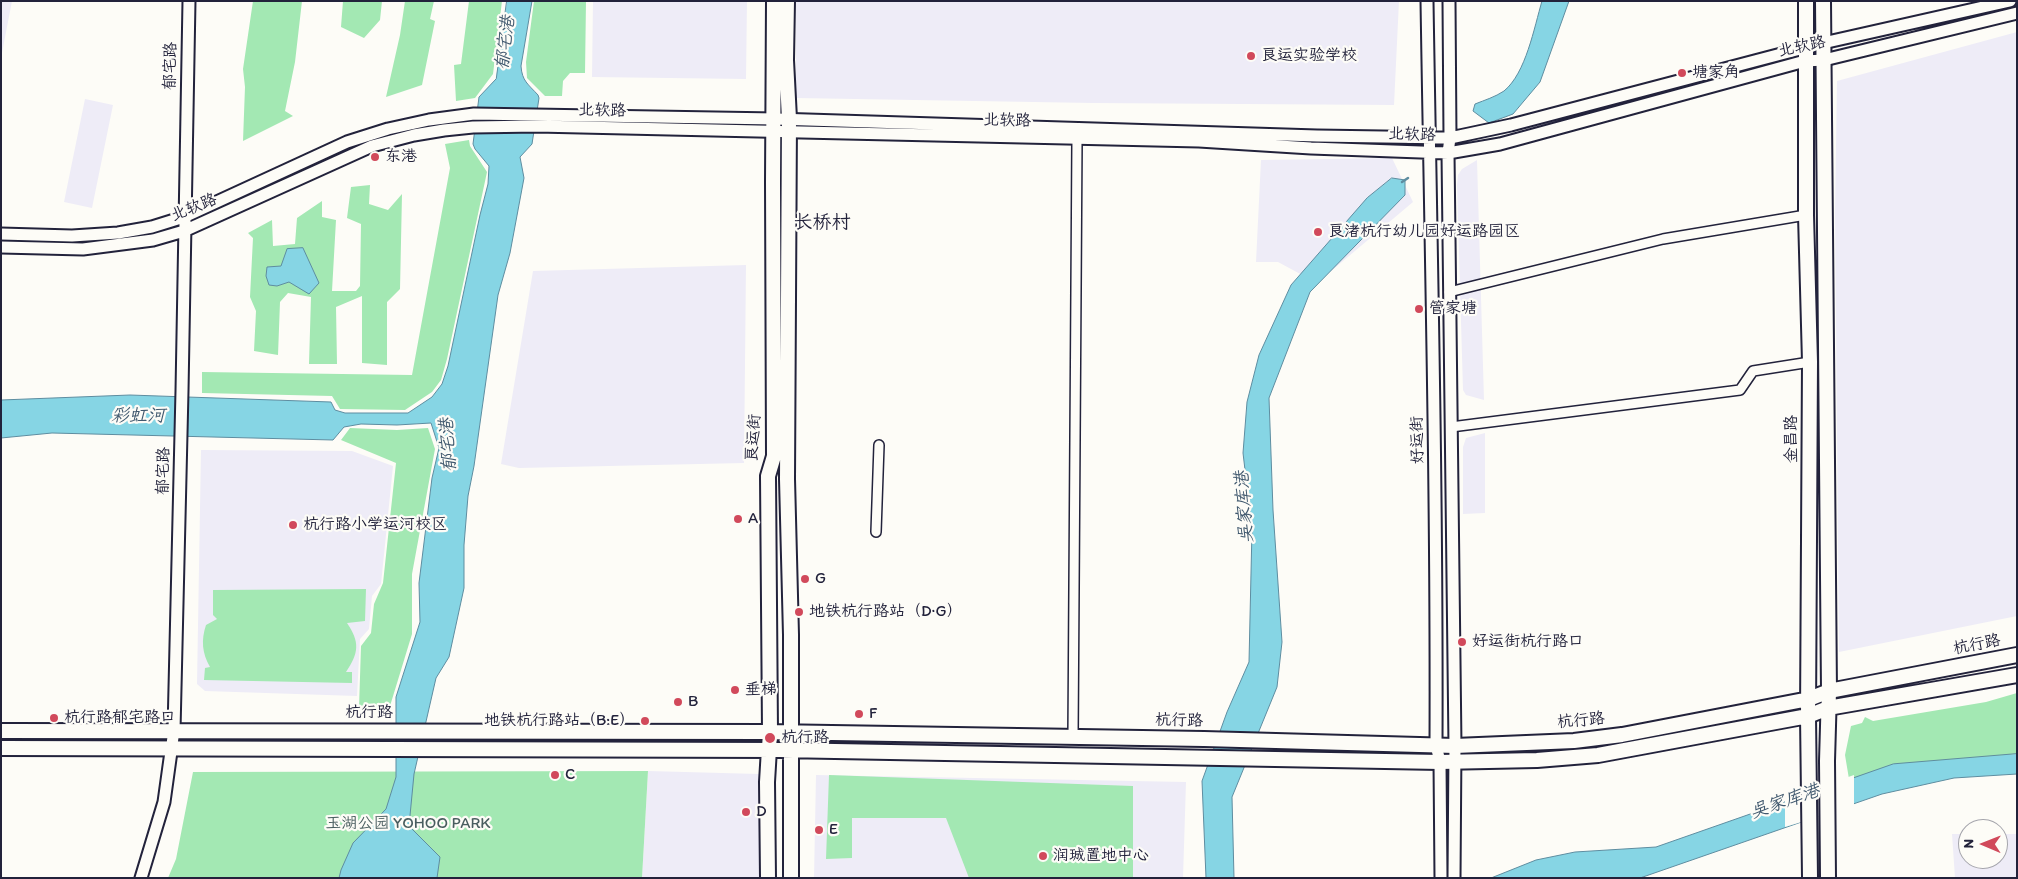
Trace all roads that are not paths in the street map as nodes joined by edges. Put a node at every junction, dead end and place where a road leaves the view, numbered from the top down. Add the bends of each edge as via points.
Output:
1 (189, 1) edge
2 (774, 1) edge
3 (787, 1) edge
4 (1427, 1) edge
5 (1449, 1) edge
6 (1806, 1) edge
7 (1823, 1) edge
8 (2010, 1) edge
9 (2017, 13) edge
10 (1823, 43) junction
11 (1805, 55) junction
12 (1824, 60) junction
13 (538, 120) junction
14 (774, 125) junction
15 (788, 125) junction
16 (1430, 138) junction
17 (1450, 138) junction
18 (1077, 139) junction
19 (1430, 152) junction
20 (1448, 153) junction
21 (1806, 215) junction
22 (184, 217) junction
23 (184, 231) junction
24 (1, 234) edge
25 (1, 247) edge
26 (1449, 292) junction
27 (1810, 362) junction
28 (1451, 427) junction
29 (879, 445) dead end
30 (876, 532) dead end
31 (2017, 655) edge
32 (2017, 675) edge
33 (1829, 690) junction
34 (1809, 699) junction
35 (1828, 708) junction
36 (1808, 716) junction
37 (174, 730) junction
38 (1, 731) edge
39 (770, 732) junction
40 (792, 732) junction
41 (1073, 737) junction
42 (1436, 745) junction
43 (1456, 746) junction
44 (1, 748) edge
45 (173, 748) junction
46 (770, 750) junction
47 (791, 750) junction
48 (1447, 762) junction
49 (141, 878) edge
50 (768, 878) edge
51 (791, 878) edge
52 (1441, 878) edge
53 (1454, 878) edge
54 (1810, 878) edge
55 (1828, 878) edge

1 - 22 street, 郁宅路
2 - 14 main road, 良运街
3 - 15 main road, 良运街
4 - 16 street, 好运街
5 - 17 street, 好运街
6 - 11 main road, 金昌路
7 - 10 main road, 金昌路
8 - 10 street, 北软路
9 - 12 street, 北软路
10 - 11 street, 北软路
10 - 12 main road, 金昌路
11 - 12 street, 北软路
11 - 17 street, 北软路
11 - 20 street, 北软路 via 1500,144
11 - 21 main road, 金昌路
12 - 33 main road, 金昌路
13 - 14 street, 北软路
13 - 22 street, 北软路 via 474,114 388,129 347,142
13 - 23 street, 北软路 via 414,135 372,146
14 - 15 street, 北软路
14 - 39 main road, 良运街 via 774,456 768,476
15 - 16 street, 北软路
15 - 18 street, 北软路
15 - 40 main road, 良运街 via 787,479
16 - 17 street, 北软路
16 - 19 street, 好运街
17 - 20 street, 好运街
18 - 19 street, 北软路
18 - 41 street
19 - 20 street, 北软路
19 - 42 street, 好运街 via 1437,555
20 - 26 street, 好运街
21 - 26 street via 1663,238
21 - 27 main road, 金昌路
22 - 23 street, 郁宅路
22 - 24 street, 北软路 via 118,233 72,236
23 - 25 street, 北软路 via 153,240 83,249
23 - 37 street, 郁宅路
26 - 28 street, 好运街
27 - 28 street via 1753,371 1740,390
27 - 34 main road, 金昌路
28 - 43 street, 好运街
29 - 30 street
31 - 33 main road, 杭行路
32 - 35 main road
33 - 34 main road, 杭行路
33 - 35 main road, 金昌路
34 - 36 main road, 金昌路
34 - 43 main road, 杭行路 via 1622,735 1574,741
35 - 36 main road
35 - 55 main road, 金昌路
36 - 48 main road via 1598,755
36 - 54 main road, 金昌路
37 - 38 main road, 杭行路
37 - 39 main road, 杭行路
37 - 45 street, 郁宅路
39 - 40 main road, 杭行路
39 - 46 main road, 良运街
40 - 41 main road, 杭行路
40 - 47 main road, 良运街
41 - 42 main road, 杭行路
42 - 43 main road, 杭行路
42 - 48 street, 好运街
43 - 48 street, 好运街
44 - 45 main road
45 - 46 main road
45 - 49 street, 郁宅路 via 164,802
46 - 47 main road
46 - 50 main road, 良运街
47 - 48 main road
47 - 51 main road, 良运街
48 - 52 street, 好运街
48 - 53 street, 好运街

